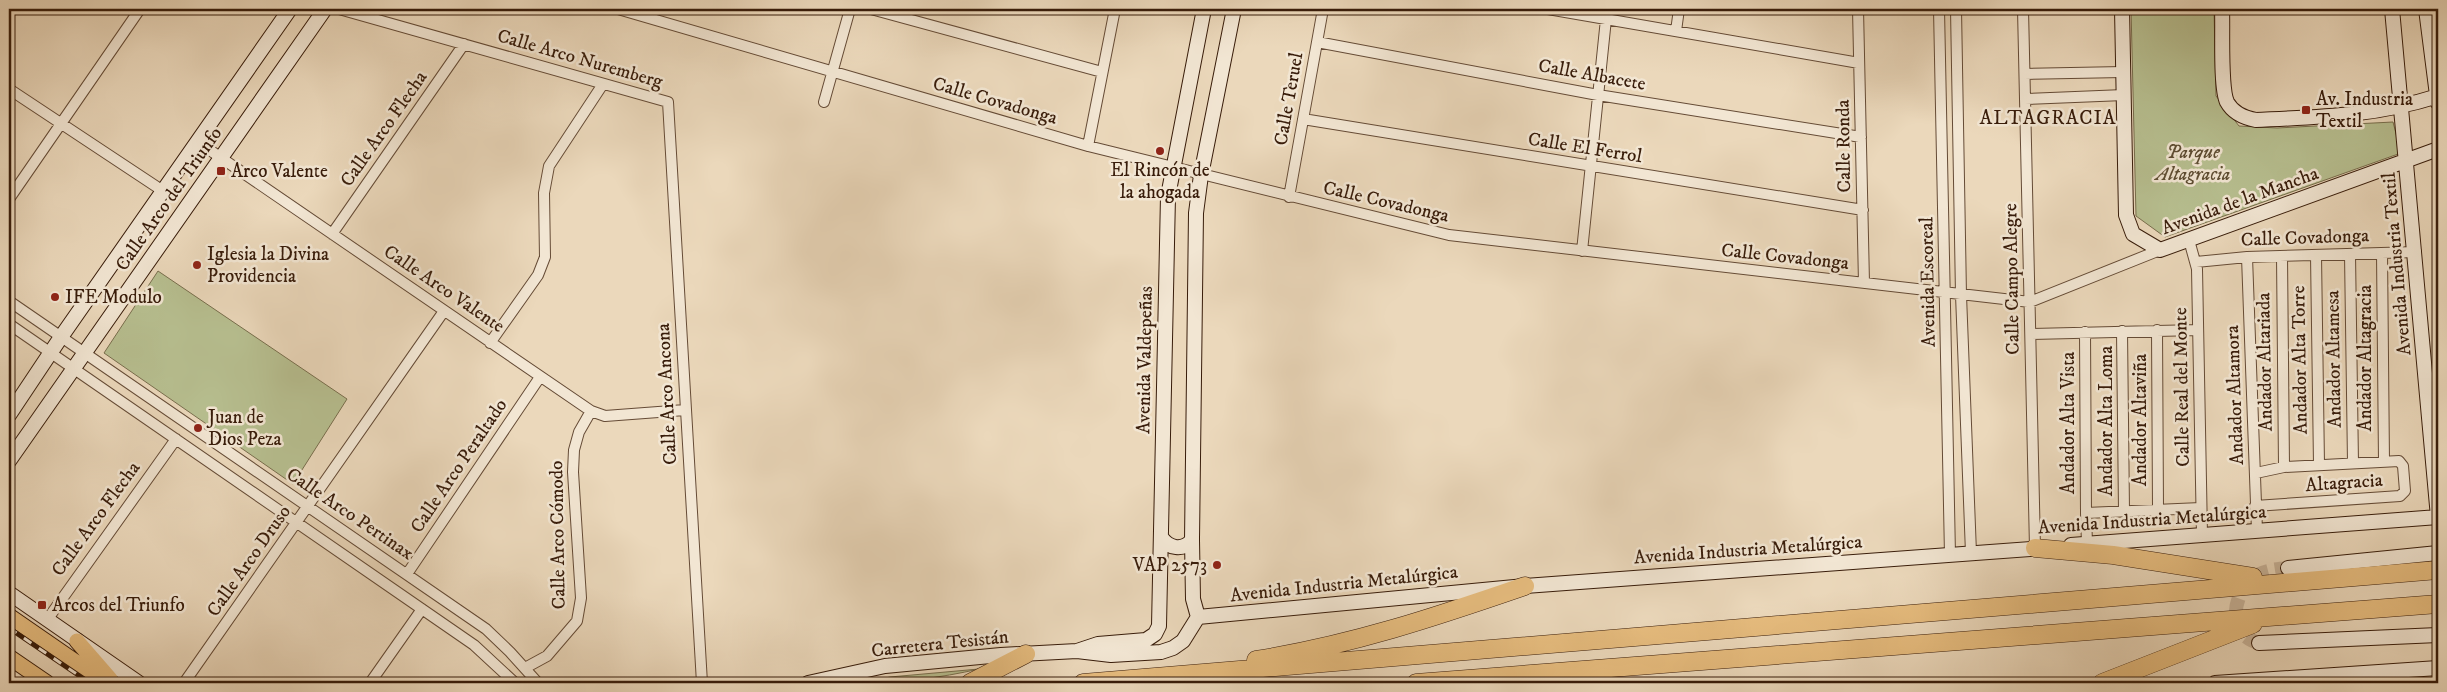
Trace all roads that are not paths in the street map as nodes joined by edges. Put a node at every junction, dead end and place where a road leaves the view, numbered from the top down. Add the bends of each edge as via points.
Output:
1 (140, 9) edge
2 (290, 9) edge
3 (325, 9) edge
4 (339, 9) edge
5 (618, 9) edge
6 (850, 9) edge
7 (872, 9) edge
8 (1115, 9) edge
9 (1204, 9) edge
10 (1234, 9) edge
11 (1323, 9) edge
12 (1548, 9) edge
13 (1679, 9) edge
14 (1858, 9) edge
15 (1939, 9) edge
16 (1956, 9) edge
17 (2023, 9) edge
18 (2122, 9) edge
19 (2222, 9) edge
20 (2392, 9) edge
21 (2426, 9) edge
22 (1606, 19) junction
23 (1676, 31) junction
24 (1317, 42) junction
25 (464, 44) junction
26 (1859, 62) junction
27 (833, 71) junction
28 (1102, 72) junction
29 (2123, 72) junction
30 (2025, 74) junction
31 (603, 84) junction
32 (9, 89) edge
33 (1598, 94) junction
34 (2124, 95) junction
35 (2026, 99) junction
36 (2438, 99) edge
37 (668, 102) joint
38 (824, 102) dead end
39 (2401, 107) junction
40 (1303, 119) junction
41 (61, 124) junction
42 (1861, 137) junction
43 (198, 142) junction
44 (1088, 146) junction
45 (2438, 149) edge
46 (220, 158) junction
47 (2407, 160) junction
48 (1591, 167) junction
49 (1172, 168) junction
50 (1201, 175) junction
51 (163, 191) junction
52 (1289, 196) junction
53 (9, 199) edge
54 (1863, 210) junction
55 (332, 234) junction
56 (2189, 240) junction
57 (2160, 250) junction
58 (1582, 252) junction
59 (2416, 252) junction
60 (2382, 253) junction
61 (2350, 254) junction
62 (2316, 255) junction
63 (2282, 256) junction
64 (2247, 257) junction
65 (2196, 262) junction
66 (1864, 283) junction
67 (1946, 293) junction
68 (1961, 295) junction
69 (9, 301) edge
70 (2030, 302) junction
71 (444, 311) junction
72 (9, 324) edge
73 (2157, 330) junction
74 (2198, 330) junction
75 (2085, 332) junction
76 (2122, 332) junction
77 (2031, 334) junction
78 (61, 337) junction
79 (490, 343) junction
80 (50, 352) junction
81 (84, 352) junction
82 (73, 368) junction
83 (540, 377) junction
84 (685, 410) junction
85 (591, 411) junction
86 (9, 415) edge
87 (176, 439) junction
88 (9, 460) edge
89 (2384, 462) junction
90 (2354, 463) junction
91 (2319, 465) junction
92 (2284, 467) junction
93 (2256, 473) junction
94 (308, 506) junction
95 (2255, 506) junction
96 (2201, 508) junction
97 (2158, 509) junction
98 (2124, 511) junction
99 (2086, 513) junction
100 (2438, 516) edge
101 (297, 522) junction
102 (2257, 531) junction
103 (2202, 535) junction
104 (1161, 537) junction
105 (1192, 540) junction
106 (2087, 544) junction
107 (2035, 548) junction
108 (1971, 553) junction
109 (2438, 553) edge
110 (1950, 554) junction
111 (2438, 570) edge
112 (407, 574) junction
113 (2284, 575) junction
114 (1525, 586) junction
115 (9, 593) edge
116 (2438, 604) edge
117 (422, 609) junction
118 (9, 616) edge
119 (1198, 617) junction
120 (2273, 617) junction
121 (46, 620) junction
122 (2438, 635) edge
123 (77, 641) junction
124 (2259, 643) tunnel mouth
125 (1077, 651) junction
126 (1026, 654) junction
127 (9, 657) edge
128 (9, 668) edge
129 (525, 668) junction
130 (2438, 668) edge
131 (1172, 677) junction
132 (36, 683) edge
133 (47, 683) edge
134 (106, 683) edge
135 (114, 683) edge
136 (138, 683) edge
137 (184, 683) edge
138 (370, 683) edge
139 (515, 683) edge
140 (538, 683) edge
141 (702, 683) edge
142 (809, 683) edge
143 (970, 683) edge
144 (1083, 683) edge
145 (1416, 683) edge
146 (2102, 683) edge
147 (2215, 683) edge

1 - 41 street
2 - 43 street, Calle Arco del Triunfo
3 - 46 street, Calle Arco del Triunfo
4 - 25 street, Calle Arco Nuremberg
5 - 27 street, Calle Covadonga
6 - 27 street
7 - 28 street
8 - 28 street
9 - 49 street, Avenida Valdepeñas
10 - 50 street
11 - 24 street, Calle Teruel
12 - 22 street
13 - 23 street
14 - 26 street, Calle Ronda
15 - 67 street, Avenida Escoreal
16 - 68 street, Avenida Escoreal
17 - 30 street, Calle Campo Alegre
18 - 29 street, Avenida de la Mancha
19 - 39 street via 2224,93 2231,108 2246,118 2349,116
20 - 39 street, Avenida Industria Textil
21 - 36 street
22 - 23 street
22 - 33 street
23 - 26 street
24 - 33 street, Calle Albacete
24 - 40 street, Calle Teruel
25 - 31 street, Calle Arco Nuremberg
25 - 55 street, Calle Arco Flecha
26 - 42 street, Calle Ronda
27 - 38 street
27 - 44 street, Calle Covadonga
28 - 44 street
29 - 30 street
29 - 34 street, Avenida de la Mancha
30 - 35 street, Calle Campo Alegre
31 - 37 street, Calle Arco Nuremberg
31 - 79 street via 549,166 544,193 545,257 538,275
32 - 41 street
33 - 42 street, Calle Albacete
33 - 48 street
34 - 35 street
34 - 57 street, Avenida de la Mancha via 2126,215 2137,238
35 - 70 street, Calle Campo Alegre
36 - 39 street
37 - 84 street, Calle Arco Ancona
39 - 47 street, Avenida Industria Textil
40 - 48 street, Calle El Ferrol
40 - 52 street, Calle Teruel
41 - 51 street
41 - 53 street
42 - 54 street, Calle Ronda
43 - 46 street, Calle Arco Valente
43 - 51 street, Calle Arco del Triunfo
44 - 49 street, Calle Covadonga
45 - 47 street, Avenida de la Mancha
46 - 55 street, Calle Arco Valente
46 - 81 street, Calle Arco del Triunfo
47 - 56 street, Avenida de la Mancha
47 - 59 street, Avenida Industria Textil
48 - 54 street, Calle El Ferrol
48 - 58 street
49 - 50 street, Calle Covadonga
49 - 104 street, Avenida Valdepeñas via 1166,226
50 - 52 street, Calle Covadonga
50 - 105 street via 1196,214
51 - 78 street, Calle Arco del Triunfo
52 - 58 street, Calle Covadonga via 1449,235
54 - 66 street, Calle Ronda
55 - 71 street, Calle Arco Valente
56 - 57 street, Avenida de la Mancha
56 - 65 street, Calle Real del Monte
57 - 70 street, Calle Covadonga
58 - 66 street, Calle Covadonga
59 - 60 street, Calle Covadonga
59 - 100 street, Avenida Industria Textil
60 - 61 street, Calle Covadonga
60 - 89 street, Andador Altagracia
61 - 62 street, Calle Covadonga
61 - 90 street, Andador Altamesa
62 - 63 street, Calle Covadonga
62 - 91 street, Andador Alta Torre
63 - 64 street, Calle Covadonga
63 - 92 street, Andador Altariada
64 - 65 street, Calle Covadonga
64 - 93 street, Andador Altamora
65 - 74 street, Calle Real del Monte
66 - 67 street, Calle Covadonga
67 - 68 street, Calle Covadonga
67 - 110 street, Avenida Escoreal
68 - 70 street, Calle Covadonga
68 - 108 street, Avenida Escoreal
69 - 78 street, Calle Arco Pertinax
70 - 77 street, Calle Campo Alegre
71 - 79 street, Calle Arco Valente
71 - 94 street, Calle Arco Druso
72 - 80 street, Calle Arco Pertinax
73 - 74 street
73 - 76 street
73 - 97 street, Andador Altaviña
74 - 96 street, Calle Real del Monte
75 - 76 street
75 - 77 street
75 - 99 street, Andador Alta Vista
76 - 98 street, Andador Alta Loma
77 - 107 street, Calle Campo Alegre
78 - 80 street, Calle Arco del Triunfo
78 - 81 street, Calle Arco Pertinax
79 - 83 street, Calle Arco Valente
80 - 82 street, Calle Arco Pertinax
80 - 86 street, Calle Arco del Triunfo
81 - 82 street, Calle Arco del Triunfo
81 - 94 street, Calle Arco Pertinax
82 - 87 street, Calle Arco Pertinax
82 - 88 street, Calle Arco del Triunfo
83 - 85 street, Calle Arco Valente
83 - 112 street, Calle Arco Peraltado
84 - 85 street, Calle Arco Valente via 606,416
84 - 141 street, Calle Arco Ancona
85 - 129 street, Calle Arco Cómodo via 574,450 581,598 577,621 547,656
87 - 101 street, Calle Arco Pertinax
87 - 121 street, Calle Arco Flecha
89 - 90 street, Altagracia
89 - 95 street, Altagracia via 2402,462 2404,495
90 - 91 street, Altagracia
91 - 92 street, Altagracia
92 - 93 street, Altagracia
93 - 95 street, Andador Altamora
94 - 101 street, Calle Arco Druso
94 - 112 street, Calle Arco Pertinax
95 - 102 street, Andador Altamora
96 - 97 street
96 - 103 street, Calle Real del Monte
97 - 98 street
98 - 99 street
99 - 106 street, Andador Alta Vista
100 - 102 street, Avenida Industria Metalúrgica
101 - 117 street, Calle Arco Pertinax
101 - 137 street, Calle Arco Druso
102 - 103 street, Avenida Industria Metalúrgica
103 - 106 street, Avenida Industria Metalúrgica
104 - 105 street via 1176,548
104 - 125 street, Avenida Valdepeñas via 1160,621 1155,634 1146,640 1105,643
105 - 119 street via 1193,599
106 - 107 street, Avenida Industria Metalúrgica
107 - 108 street, Avenida Industria Metalúrgica
107 - 113 highway
108 - 110 street, Avenida Industria Metalúrgica
109 - 113 street
110 - 114 street, Avenida Industria Metalúrgica
111 - 113 highway
112 - 129 street, Calle Arco Pertinax via 486,629
113 - 131 highway
114 - 119 street, Avenida Industria Metalúrgica
114 - 131 highway via 1358,640 1203,668
115 - 121 street
116 - 120 highway
117 - 138 street
117 - 139 street, Calle Arco Pertinax via 474,646
118 - 134 main road
119 - 125 street via 1183,641 1168,650 1111,655
120 - 145 highway
120 - 146 highway
121 - 123 street
122 - 124 street
123 - 135 main road
123 - 136 street
125 - 126 street, Carretera Tesistán
126 - 142 street, Carretera Tesistán via 885,666
126 - 143 highway
127 - 133 main road
128 - 132 main road
129 - 140 street, Calle Arco Pertinax
130 - 147 street
131 - 144 highway

